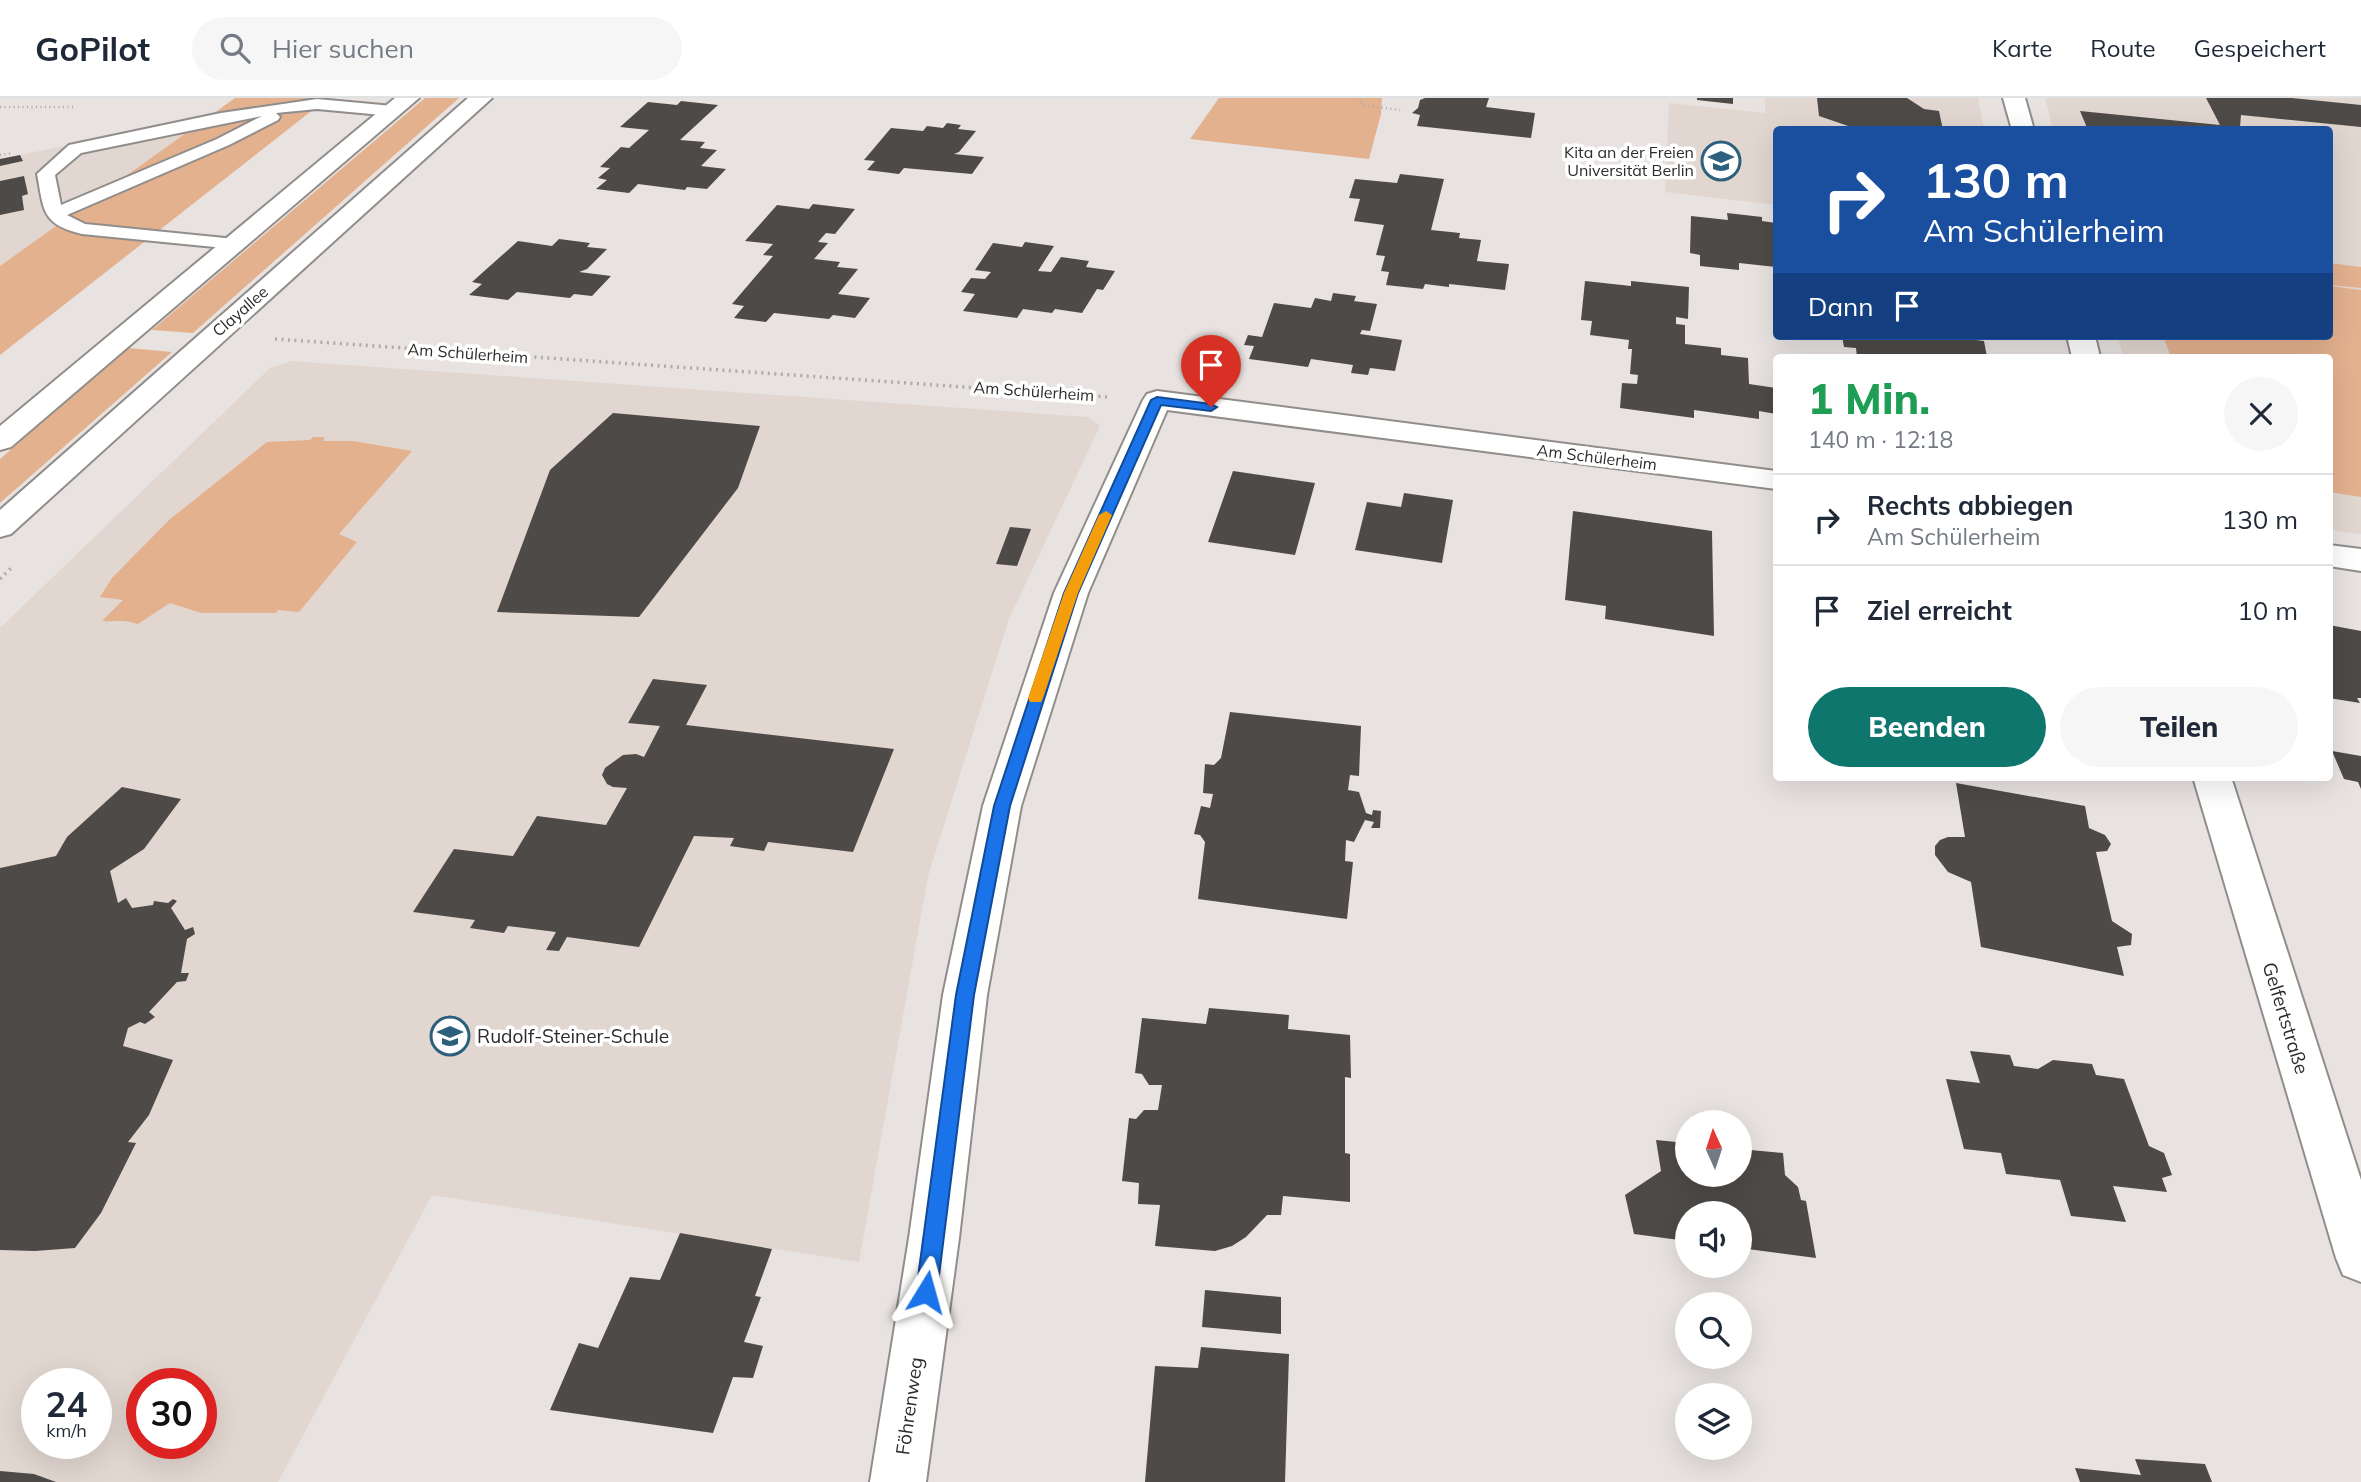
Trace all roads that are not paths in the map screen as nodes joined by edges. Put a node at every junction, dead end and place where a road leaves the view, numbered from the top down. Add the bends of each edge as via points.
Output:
1 (481, 98) edge
2 (2014, 98) edge
3 (400, 104) edge
4 (330, 106) junction
5 (2022, 126) edge
6 (54, 214) junction
7 (235, 244) junction
8 (1157, 400) joint
9 (0, 441) edge
10 (1773, 480) edge
11 (0, 527) edge
12 (2333, 556) edge
13 (2361, 560) edge
14 (2213, 781) edge
15 (2361, 1258) edge
16 (898, 1482) edge

1 - 11 street, Clayallee
2 - 5 street
3 - 4 lane
3 - 7 street
4 - 6 lane via 280,114
4 - 6 lane via 268,110 75,149 46,174
6 - 7 lane via 82,229
7 - 9 street
8 - 10 street, Am Schülerheim
8 - 16 street, Föhrenweg via 1071,593 1002,806 965,995
12 - 13 street
14 - 15 street, Gelfertstraße

